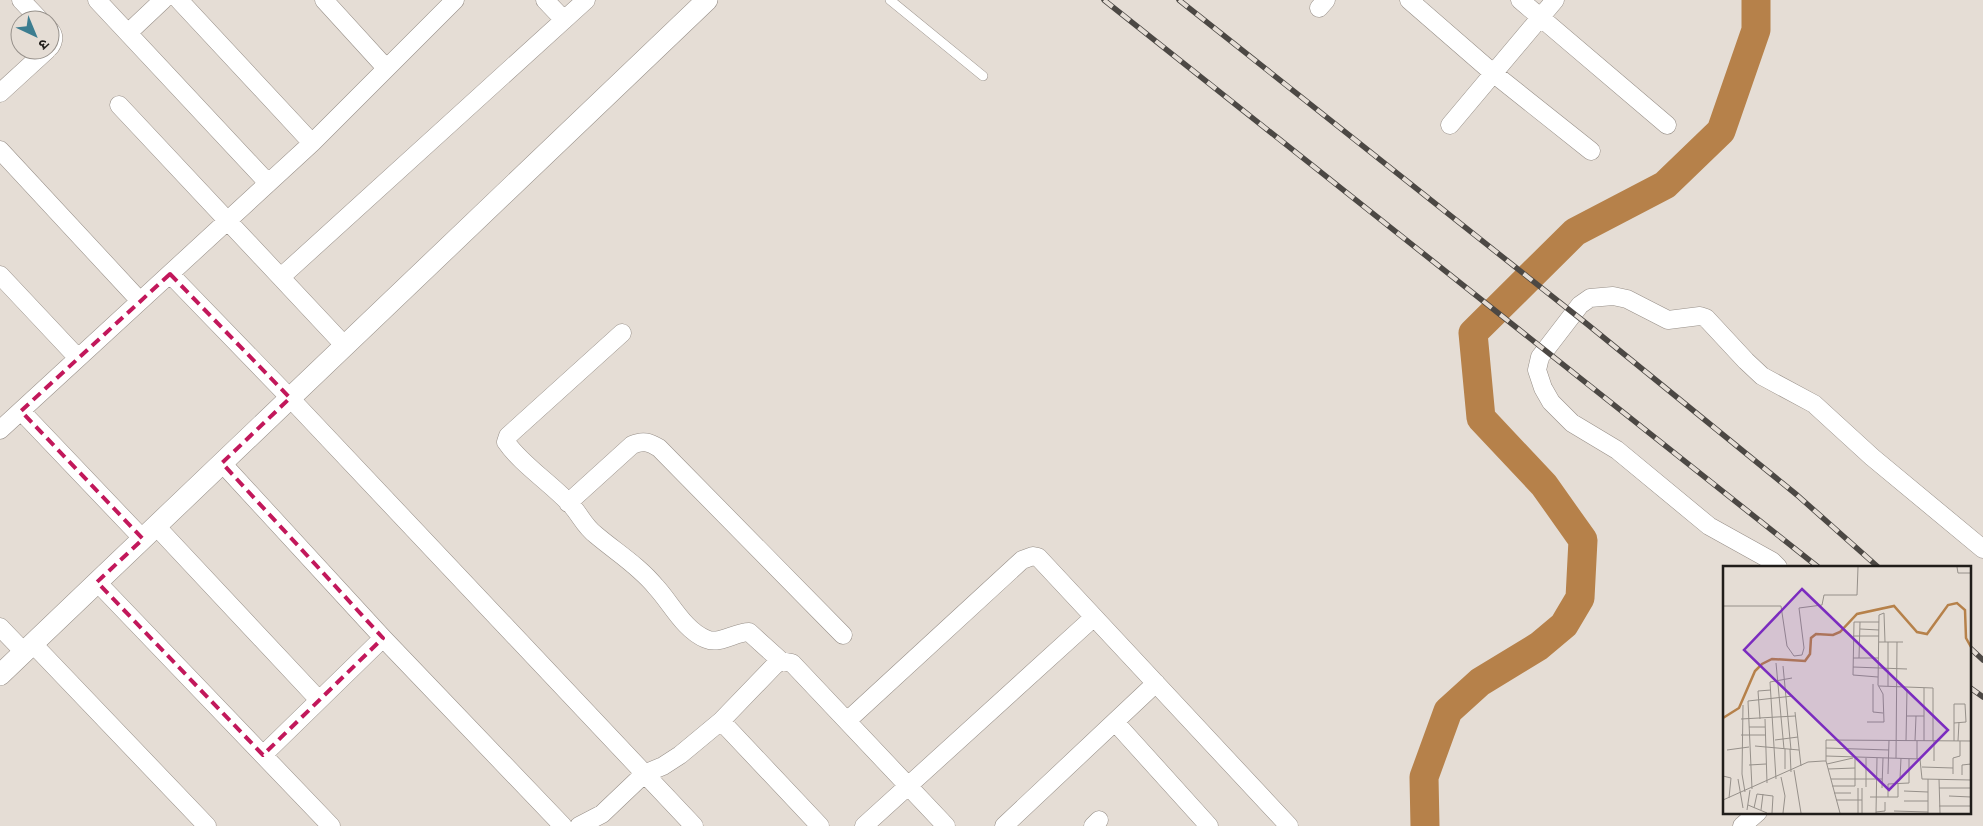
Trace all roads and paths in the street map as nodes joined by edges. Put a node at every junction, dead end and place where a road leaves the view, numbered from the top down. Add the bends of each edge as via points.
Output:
1 (21, 0) edge
2 (97, 0) edge
3 (163, 0) edge
4 (179, 0) edge
5 (324, 0) edge
6 (455, 0) edge
7 (545, 0) edge
8 (586, 0) edge
9 (688, 0) edge
10 (706, 0) edge
11 (890, 0) edge
12 (1409, 0) edge
13 (1520, 0) edge
14 (1555, 0) edge
15 (30, 10) edge
16 (1540, 18) junction
17 (564, 20) junction
18 (684, 22) junction
19 (128, 33) junction
20 (36, 60) edge
21 (386, 68) junction
22 (1493, 73) junction
23 (983, 76) dead end
24 (0, 93) edge
25 (119, 105) dead end
26 (1450, 125) dead end
27 (1667, 125) dead end
28 (312, 143) junction
29 (0, 150) edge
30 (1591, 151) dead end
31 (268, 183) junction
32 (227, 220) junction
33 (170, 274) junction
34 (0, 275) edge
35 (281, 278) junction
36 (140, 301) junction
37 (622, 333) dead end
38 (345, 346) junction
39 (78, 358) junction
40 (290, 398) junction
41 (20, 411) junction
42 (0, 430) edge
43 (222, 463) junction
44 (568, 503) junction
45 (150, 532) junction
46 (1983, 548) edge
47 (1777, 566) edge
48 (97, 582) junction
49 (1093, 618) junction
50 (0, 627) edge
51 (843, 635) dead end
52 (383, 638) junction
53 (28, 648) junction
54 (781, 661) junction
55 (0, 675) edge
56 (1156, 683) junction
57 (319, 700) junction
58 (721, 721) junction
59 (847, 721) junction
60 (1115, 722) junction
61 (263, 755) junction
62 (644, 774) junction
63 (908, 785) junction
64 (1756, 814) edge
65 (207, 826) edge
66 (331, 826) edge
67 (563, 826) edge
68 (579, 826) edge
69 (694, 826) edge
70 (820, 826) edge
71 (864, 826) edge
72 (946, 826) edge
73 (1004, 826) edge
74 (1209, 826) edge
75 (1289, 826) edge
76 (1742, 826) edge

1 - 15 street
2 - 19 street
3 - 19 street
4 - 28 street
5 - 21 street
6 - 21 street
7 - 17 street
8 - 17 street
9 - 18 street
10 - 18 street
11 - 23 lane
12 - 22 street
13 - 16 street
14 - 16 street
16 - 22 street
16 - 27 street
17 - 35 street
18 - 38 street
19 - 31 street
20 - 24 street
21 - 28 street
22 - 26 street
22 - 30 street
25 - 32 street
28 - 31 street
29 - 36 street
31 - 32 street
32 - 33 street
32 - 35 street
33 - 36 street
33 - 40 street
34 - 39 street
35 - 38 street
36 - 39 street
37 - 44 street via 506,439 509,446
38 - 40 street
39 - 41 street
40 - 43 street
40 - 62 street
41 - 42 street
41 - 45 street
43 - 45 street
43 - 52 street
44 - 51 street via 632,445 650,442
44 - 54 street via 590,530 638,567 697,633 715,641 749,632
45 - 48 street
45 - 57 street
46 - 47 street via 1872,457 1814,404 1762,376 1706,318 1668,320 1613,296 1590,298 1580,305 1537,364 1540,383 1551,402 1572,423 1617,450 1710,526
48 - 53 street
48 - 61 street
49 - 56 street
49 - 59 street via 1038,557 1026,557
49 - 63 street
50 - 53 street
52 - 57 street
52 - 67 street
53 - 55 street
53 - 65 street
54 - 58 street
54 - 59 street via 796,667
56 - 60 street
56 - 75 street
57 - 61 street
58 - 62 street via 680,755
58 - 70 street
59 - 63 street
60 - 73 street
60 - 74 street
61 - 66 street
62 - 68 street via 602,814
62 - 69 street
63 - 71 street
63 - 72 street
64 - 76 street

